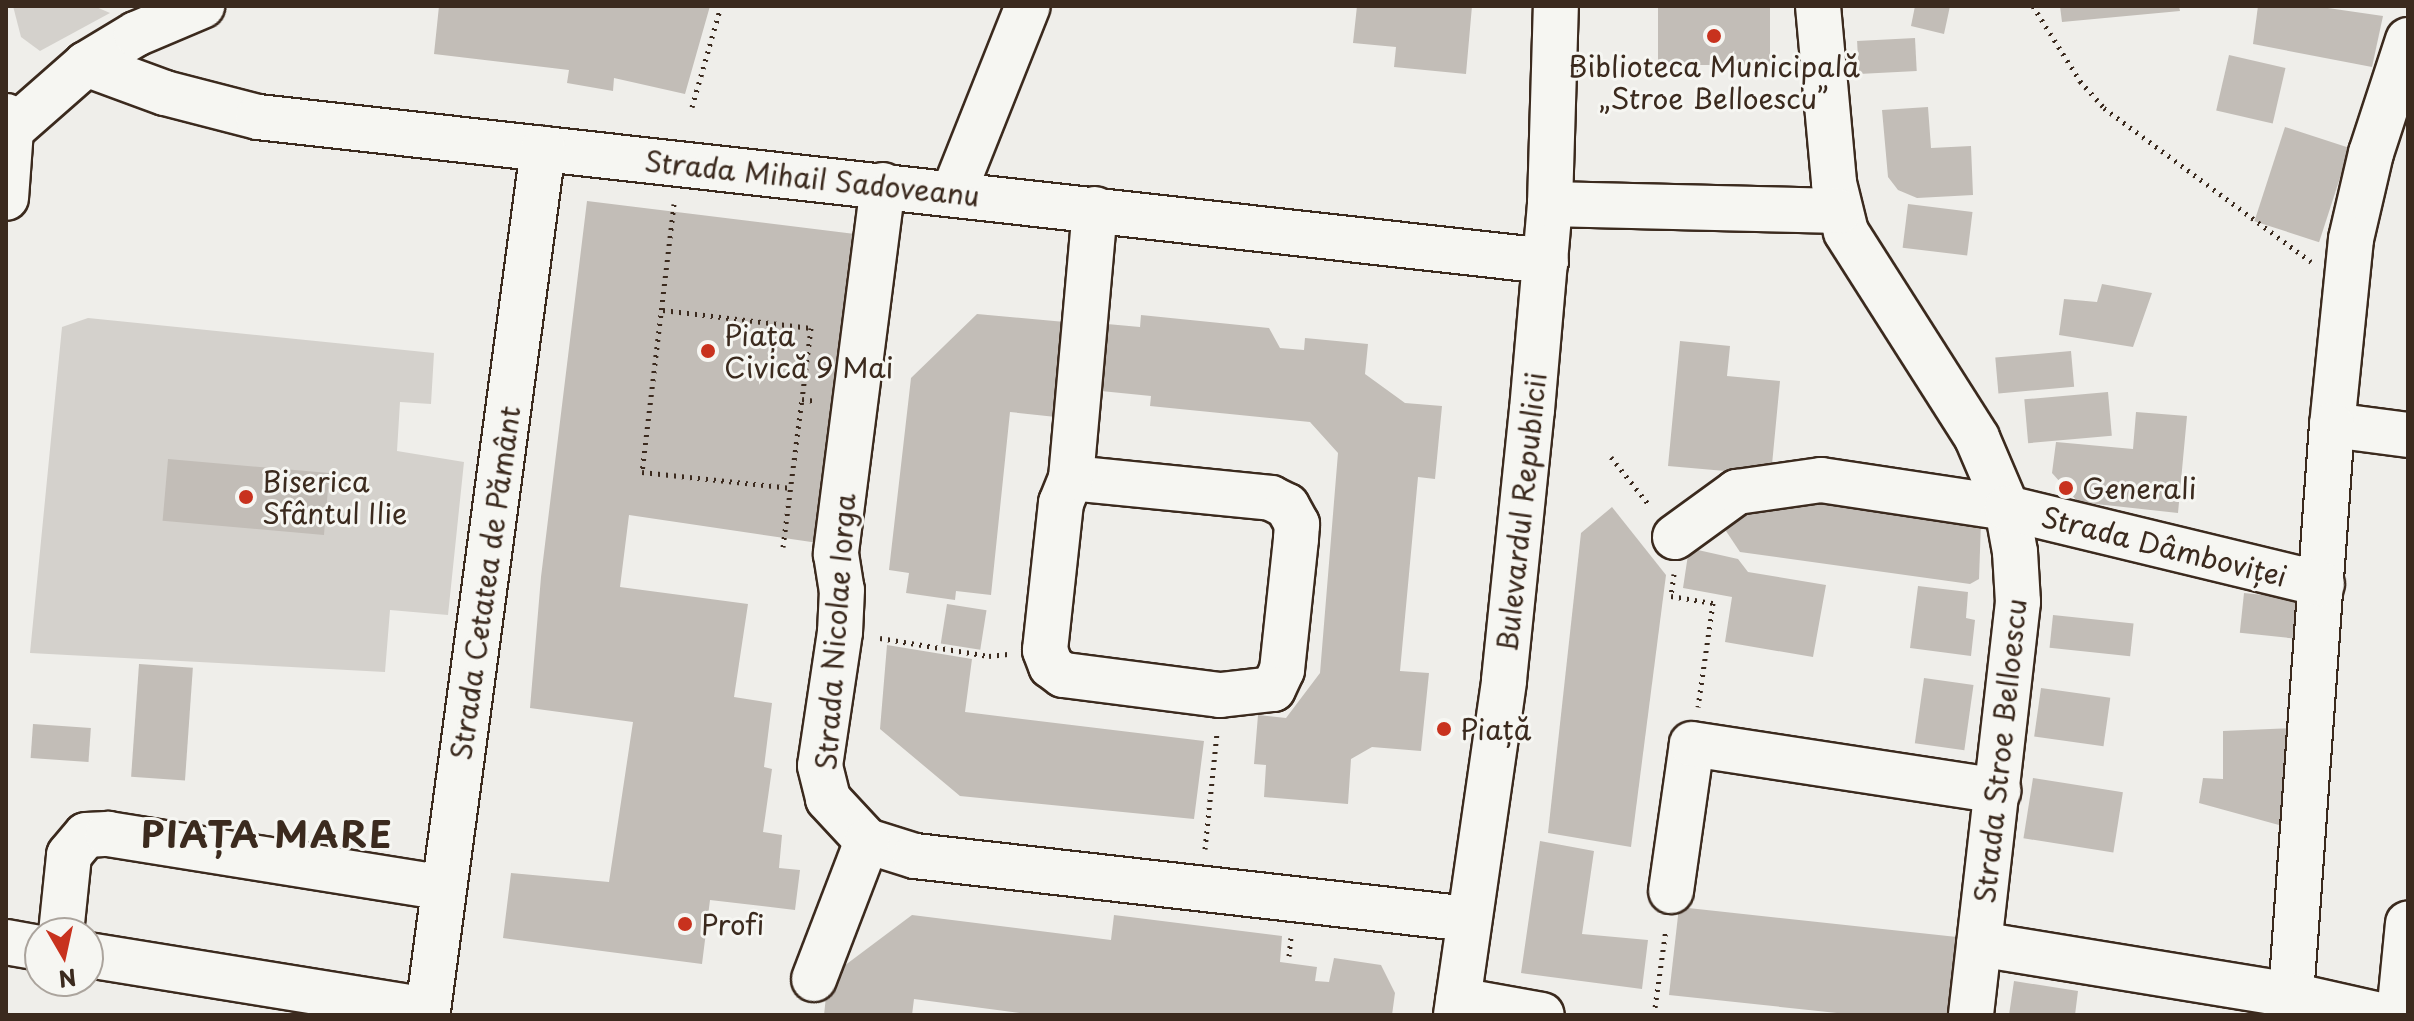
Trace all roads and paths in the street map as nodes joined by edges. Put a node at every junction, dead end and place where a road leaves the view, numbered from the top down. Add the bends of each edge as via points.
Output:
1 (202, 6) edge
2 (721, 6) edge
3 (1028, 6) edge
4 (1556, 6) edge
5 (1818, 6) edge
6 (2033, 6) edge
7 (2408, 40) edge
8 (86, 64) junction
9 (692, 107) dead end
10 (8, 125) edge
11 (543, 149) junction
12 (883, 185) junction
13 (953, 194) junction
14 (6, 198) edge
15 (674, 203) dead end
16 (1550, 204) junction
17 (1095, 209) junction
18 (1839, 211) junction
19 (1546, 261) junction
20 (2346, 284) junction
21 (663, 310) junction
22 (802, 399) junction
23 (855, 408) junction
24 (2332, 425) junction
25 (2408, 434) edge
26 (1611, 457) dead end
27 (1071, 478) junction
28 (791, 488) junction
29 (2007, 508) junction
30 (1675, 537) junction
31 (783, 547) dead end
32 (2322, 584) junction
33 (840, 632) junction
34 (1045, 650) junction
35 (1220, 695) junction
36 (1692, 744) junction
37 (1998, 791) junction
38 (867, 841) junction
39 (1202, 886) junction
40 (444, 888) junction
41 (1671, 891) joint
42 (63, 917) edge
43 (1469, 919) junction
44 (2408, 923) edge
45 (1979, 944) junction
46 (104, 958) edge
47 (814, 979) dead end
48 (2291, 995) junction
49 (1457, 1007) edge
50 (425, 1013) edge
51 (1542, 1015) edge
52 (1654, 1015) edge
53 (1971, 1015) edge
54 (2380, 1015) edge
55 (2399, 1015) edge

1 - 8 street via 136,34
2 - 9 path
3 - 13 street
4 - 16 street, Bulevardul Republicii
5 - 18 street, Strada Stroe Belloescu
6 - 20 path via 2080,81 2104,108 2272,237
7 - 20 street via 2371,153
8 - 10 street
8 - 11 street, Strada Mihail Sadoveanu via 258,117
10 - 14 street
11 - 12 street, Strada Mihail Sadoveanu
11 - 40 street, Strada Cetatea de Pământ
12 - 13 street, Strada Mihail Sadoveanu
12 - 23 street, Strada Nicolae Iorga
13 - 17 street, Strada Mihail Sadoveanu
15 - 21 path
16 - 18 street
16 - 19 street, Bulevardul Republicii
17 - 19 street, Strada Mihail Sadoveanu
17 - 27 street
18 - 29 street, Strada Stroe Belloescu via 1856,253 1935,366 1977,438
19 - 43 street, Bulevardul Republicii via 1504,680
20 - 24 street
21 - 22 path via 811,328
21 - 28 path via 642,472
22 - 23 path
22 - 28 path
23 - 33 street, Strada Nicolae Iorga via 836,554 842,590
24 - 25 street
24 - 32 street
26 - 30 path
27 - 34 street via 1061,503
27 - 35 street via 1271,498 1287,506 1297,524 1282,670 1273,689
28 - 31 path
29 - 30 street, Strada Dâmboviței via 1821,480 1775,483 1737,492
29 - 32 street, Strada Dâmboviței
29 - 37 street, Strada Stroe Belloescu via 2018,602
30 - 36 path via 1671,596 1713,603
32 - 48 street
33 - 34 path via 989,656
33 - 38 street, Strada Nicolae Iorga via 820,766 828,799
34 - 35 street via 1051,666 1063,675
35 - 39 path
36 - 37 street
36 - 41 street
37 - 45 street, Strada Stroe Belloescu
38 - 39 street, Strada Nicolae Iorga via 915,856 976,865
38 - 47 street
39 - 43 street, Strada Nicolae Iorga
40 - 42 street via 108,834 86,835 69,855
40 - 50 street, Strada Cetatea de Pământ
41 - 52 path
43 - 49 street, Bulevardul Republicii
44 - 55 street
45 - 48 street
45 - 53 street, Strada Stroe Belloescu
46 - 50 street
48 - 54 street
49 - 51 street

